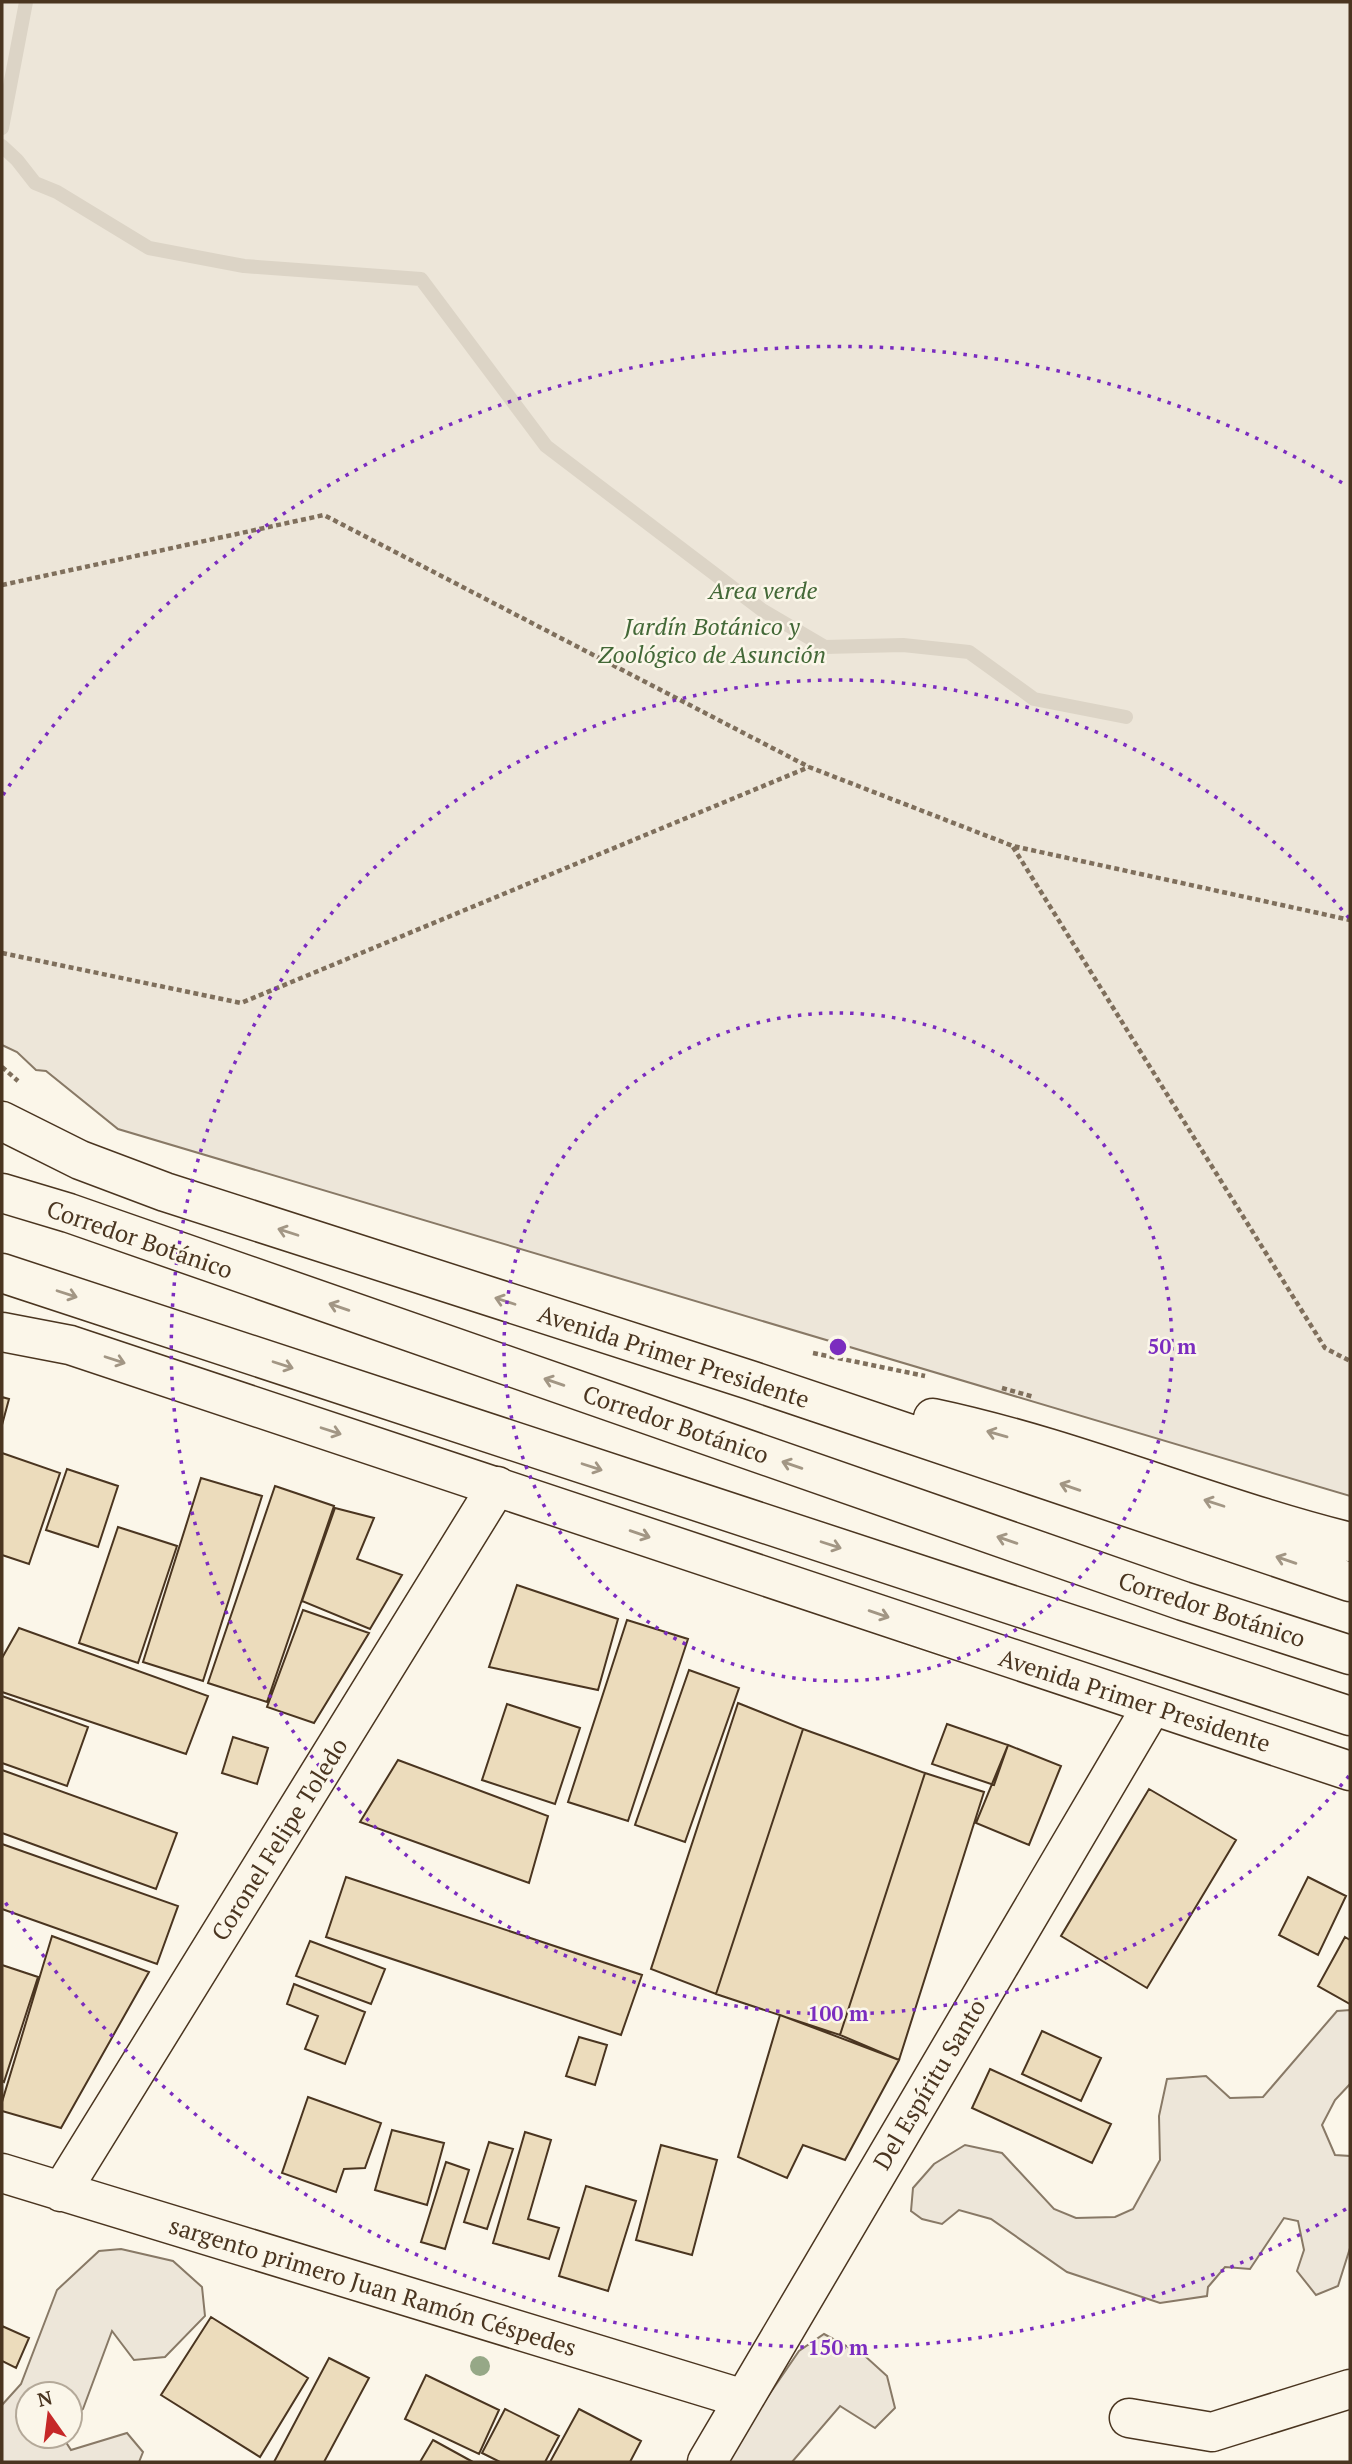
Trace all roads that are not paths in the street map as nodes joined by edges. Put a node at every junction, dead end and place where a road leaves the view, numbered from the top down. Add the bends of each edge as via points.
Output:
1 (2, 1121) edge
2 (2, 1194) edge
3 (2, 1273) edge
4 (2, 1332) edge
5 (70, 1345) junction
6 (2, 1355) edge
7 (750, 1380) junction
8 (497, 1486) junction
9 (1350, 1542) edge
10 (1350, 1582) edge
11 (1350, 1655) edge
12 (1152, 1706) junction
13 (1350, 1716) edge
14 (1350, 1771) edge
15 (2, 2173) edge
16 (61, 2192) junction
17 (1350, 2389) edge
18 (744, 2399) junction
19 (1129, 2418) dead end
20 (708, 2462) edge

7 -> 1 main road, Avenida Primer Presidente via 164,1192 80,1160
11 -> 2 main road, Corredor Botánico via 69,1213
3 -> 13 main road
4 - 5 main road, Avenida Primer Presidente
5 - 6 main road
5 -> 8 main road, Avenida Primer Presidente
9 -> 7 main road via 1284,1526 969,1426
10 -> 7 main road, Avenida Primer Presidente
8 -> 12 main road, Avenida Primer Presidente
8 - 16 main road, Coronel Felipe Toledo
12 - 14 main road, Avenida Primer Presidente
12 - 18 main road, Del Espíritu Santo
15 - 16 main road, sargento primero Juan Ramón Céspedes
16 - 18 main road, sargento primero Juan Ramón Céspedes
17 - 19 main road via 1212,2432
18 - 20 main road, Del Espíritu Santo

